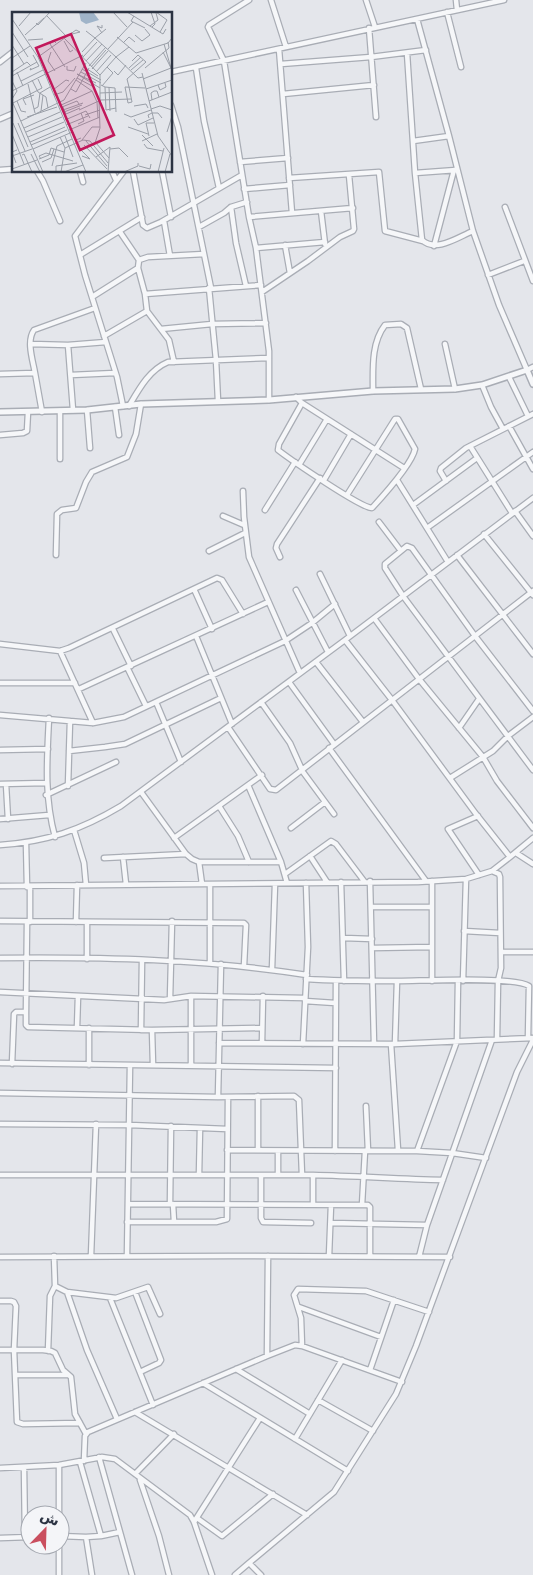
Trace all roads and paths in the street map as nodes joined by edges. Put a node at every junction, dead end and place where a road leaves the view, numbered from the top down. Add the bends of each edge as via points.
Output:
1 (235, 0) edge
2 (249, 0) edge
3 (270, 0) edge
4 (366, 0) edge
5 (456, 0) edge
6 (504, 0) edge
7 (238, 6) junction
8 (458, 10) junction
9 (447, 12) junction
10 (417, 19) junction
11 (372, 28) junction
12 (286, 47) junction
13 (279, 49) junction
14 (426, 50) junction
15 (12, 53) edge
16 (407, 53) junction
17 (371, 57) junction
18 (224, 61) junction
19 (0, 62) edge
20 (281, 64) junction
21 (462, 67) dead end
22 (196, 68) junction
23 (172, 71) edge
24 (374, 86) junction
25 (283, 94) junction
26 (172, 108) edge
27 (12, 114) edge
28 (376, 117) dead end
29 (0, 119) edge
30 (178, 128) junction
31 (172, 131) edge
32 (449, 136) junction
33 (413, 141) junction
34 (288, 158) junction
35 (240, 162) junction
36 (456, 170) junction
37 (38, 172) edge
38 (80, 172) edge
39 (112, 172) edge
40 (123, 172) edge
41 (133, 172) edge
42 (162, 172) edge
43 (415, 173) junction
44 (349, 175) junction
45 (242, 176) junction
46 (289, 178) junction
47 (116, 180) junction
48 (83, 182) dead end
49 (290, 185) junction
50 (219, 188) junction
51 (244, 189) junction
52 (195, 202) junction
53 (247, 202) junction
54 (231, 207) junction
55 (505, 207) dead end
56 (353, 208) junction
57 (321, 211) junction
58 (292, 213) junction
59 (171, 217) junction
60 (249, 217) junction
61 (142, 218) junction
62 (60, 221) dead end
63 (164, 221) junction
64 (199, 227) junction
65 (473, 231) junction
66 (120, 232) junction
67 (423, 241) junction
68 (325, 242) junction
69 (285, 245) junction
70 (434, 246) junction
71 (256, 248) junction
72 (325, 249) junction
73 (204, 254) junction
74 (80, 255) junction
75 (170, 256) junction
76 (138, 260) junction
77 (524, 261) junction
78 (138, 268) junction
79 (290, 273) junction
80 (488, 276) junction
81 (533, 281) edge
82 (261, 285) junction
83 (246, 286) junction
84 (210, 288) junction
85 (262, 292) junction
86 (145, 294) junction
87 (92, 297) junction
88 (95, 308) junction
89 (147, 311) junction
90 (266, 323) junction
91 (212, 324) junction
92 (161, 329) junction
93 (104, 336) junction
94 (106, 342) junction
95 (31, 344) junction
96 (444, 344) dead end
97 (68, 345) junction
98 (269, 358) junction
99 (216, 360) junction
100 (174, 362) junction
101 (533, 367) edge
102 (527, 370) junction
103 (35, 373) junction
104 (115, 373) junction
105 (0, 374) edge
106 (70, 375) junction
107 (509, 377) junction
108 (533, 384) edge
109 (482, 385) junction
110 (455, 389) junction
111 (421, 390) junction
112 (372, 391) junction
113 (296, 397) junction
114 (269, 400) junction
115 (218, 401) junction
116 (302, 403) junction
117 (141, 404) junction
118 (126, 406) junction
119 (115, 407) junction
120 (73, 410) junction
121 (87, 410) junction
122 (60, 411) junction
123 (0, 412) edge
124 (28, 412) junction
125 (42, 412) junction
126 (531, 415) edge
127 (328, 419) junction
128 (509, 426) junction
129 (503, 429) junction
130 (351, 434) junction
131 (0, 435) edge
132 (119, 435) dead end
133 (470, 446) junction
134 (90, 448) dead end
135 (376, 450) junction
136 (533, 452) edge
137 (525, 456) junction
138 (477, 458) junction
139 (60, 459) dead end
140 (297, 463) junction
141 (404, 468) junction
142 (533, 469) edge
143 (322, 479) junction
144 (397, 480) junction
145 (491, 480) junction
146 (446, 481) junction
147 (242, 491) dead end
148 (347, 495) junction
149 (533, 498) edge
150 (413, 505) junction
151 (265, 510) dead end
152 (513, 512) junction
153 (223, 516) dead end
154 (379, 522) dead end
155 (244, 525) junction
156 (427, 528) junction
157 (245, 532) junction
158 (484, 534) junction
159 (533, 536) edge
160 (209, 551) dead end
161 (400, 551) junction
162 (56, 555) dead end
163 (457, 555) junction
164 (280, 557) dead end
165 (448, 562) junction
166 (320, 574) dead end
167 (431, 575) junction
168 (194, 589) junction
169 (296, 590) dead end
170 (532, 593) edge
171 (403, 596) junction
172 (268, 602) junction
173 (335, 604) junction
174 (243, 614) junction
175 (502, 614) junction
176 (374, 618) junction
177 (312, 623) junction
178 (113, 629) junction
179 (212, 629) junction
180 (196, 636) junction
181 (350, 636) junction
182 (474, 636) junction
183 (345, 640) junction
184 (285, 641) junction
185 (0, 644) edge
186 (60, 651) junction
187 (328, 652) junction
188 (533, 654) edge
189 (448, 656) junction
190 (316, 662) junction
191 (129, 666) junction
192 (300, 673) junction
193 (212, 676) junction
194 (419, 679) junction
195 (289, 682) junction
196 (0, 683) edge
197 (74, 683) junction
198 (79, 689) junction
199 (221, 698) junction
200 (479, 699) junction
201 (392, 700) junction
202 (156, 702) junction
203 (261, 702) junction
204 (146, 706) junction
205 (533, 711) edge
206 (0, 715) edge
207 (533, 717) edge
208 (49, 718) junction
209 (70, 721) junction
210 (363, 722) junction
211 (93, 723) junction
212 (166, 724) junction
213 (232, 724) junction
214 (228, 727) junction
215 (459, 728) junction
216 (508, 736) junction
217 (334, 744) junction
218 (329, 748) junction
219 (48, 749) junction
220 (0, 750) edge
221 (69, 751) junction
222 (483, 757) junction
223 (533, 759) edge
224 (116, 762) dead end
225 (181, 762) junction
226 (529, 764) junction
227 (302, 769) junction
228 (533, 770) edge
229 (262, 775) junction
230 (450, 778) junction
231 (46, 783) junction
232 (0, 784) edge
233 (6, 784) junction
234 (248, 785) junction
235 (68, 786) junction
236 (141, 792) junction
237 (46, 795) junction
238 (325, 802) junction
239 (219, 806) junction
240 (334, 814) dead end
241 (49, 815) junction
242 (478, 816) junction
243 (0, 819) edge
244 (8, 819) junction
245 (291, 828) dead end
246 (533, 828) edge
247 (74, 830) junction
248 (55, 836) junction
249 (174, 838) junction
250 (533, 838) edge
251 (26, 843) junction
252 (0, 845) edge
253 (516, 853) junction
254 (186, 854) junction
255 (310, 856) junction
256 (123, 857) junction
257 (510, 857) junction
258 (104, 858) dead end
259 (199, 862) junction
260 (249, 862) junction
261 (281, 862) junction
262 (533, 864) edge
263 (492, 871) junction
264 (285, 874) junction
265 (479, 874) junction
266 (466, 879) junction
267 (364, 881) junction
268 (370, 881) junction
269 (429, 881) junction
270 (327, 882) junction
271 (341, 882) junction
272 (287, 883) junction
273 (306, 883) junction
274 (126, 884) junction
275 (202, 884) junction
276 (275, 884) junction
277 (77, 885) junction
278 (86, 885) junction
279 (210, 885) junction
280 (0, 886) edge
281 (29, 887) junction
282 (371, 906) junction
283 (432, 907) junction
284 (0, 921) edge
285 (172, 921) junction
286 (28, 922) junction
287 (76, 922) junction
288 (87, 922) junction
289 (211, 922) junction
290 (464, 931) junction
291 (500, 933) junction
292 (344, 938) junction
293 (372, 939) junction
294 (432, 947) junction
295 (372, 948) junction
296 (501, 952) junction
297 (533, 952) edge
298 (0, 958) edge
299 (26, 958) junction
300 (87, 959) junction
301 (142, 960) junction
302 (171, 961) junction
303 (210, 963) junction
304 (221, 964) junction
305 (244, 966) junction
306 (272, 969) junction
307 (307, 977) junction
308 (498, 980) junction
309 (336, 981) junction
310 (344, 981) junction
311 (373, 981) junction
312 (397, 981) junction
313 (432, 981) junction
314 (461, 981) junction
315 (0, 992) edge
316 (26, 993) junction
317 (220, 995) junction
318 (78, 996) junction
319 (191, 996) junction
320 (263, 996) junction
321 (142, 999) junction
322 (170, 999) junction
323 (305, 999) junction
324 (336, 1003) junction
325 (26, 1012) junction
326 (77, 1028) junction
327 (89, 1028) junction
328 (262, 1028) junction
329 (191, 1029) junction
330 (220, 1029) junction
331 (141, 1030) junction
332 (152, 1030) junction
333 (495, 1039) junction
334 (531, 1039) edge
335 (457, 1041) junction
336 (220, 1042) junction
337 (262, 1043) junction
338 (303, 1044) junction
339 (336, 1044) junction
340 (374, 1044) junction
341 (393, 1044) junction
342 (0, 1064) edge
343 (12, 1064) junction
344 (89, 1065) junction
345 (153, 1065) junction
346 (191, 1065) junction
347 (219, 1065) junction
348 (130, 1066) junction
349 (336, 1068) junction
350 (0, 1093) edge
351 (131, 1095) junction
352 (258, 1096) junction
353 (218, 1097) junction
354 (228, 1097) junction
355 (366, 1106) dead end
356 (0, 1124) edge
357 (96, 1124) junction
358 (130, 1125) junction
359 (171, 1126) junction
360 (200, 1128) junction
361 (227, 1128) junction
362 (227, 1150) junction
363 (258, 1150) junction
364 (398, 1150) junction
365 (278, 1151) junction
366 (301, 1151) junction
367 (335, 1151) junction
368 (366, 1151) junction
369 (417, 1151) junction
370 (452, 1153) junction
371 (486, 1158) junction
372 (0, 1175) edge
373 (129, 1175) junction
374 (170, 1175) junction
375 (199, 1175) junction
376 (227, 1175) junction
377 (261, 1175) junction
378 (278, 1175) junction
379 (302, 1175) junction
380 (313, 1175) junction
381 (95, 1176) junction
382 (363, 1177) junction
383 (443, 1180) junction
384 (128, 1204) junction
385 (172, 1204) junction
386 (227, 1204) junction
387 (261, 1204) junction
388 (313, 1204) junction
389 (331, 1205) junction
390 (362, 1205) junction
391 (127, 1222) junction
392 (174, 1222) junction
393 (311, 1223) dead end
394 (331, 1223) junction
395 (370, 1223) junction
396 (427, 1225) junction
397 (54, 1256) junction
398 (91, 1256) junction
399 (127, 1256) junction
400 (268, 1256) junction
401 (329, 1256) junction
402 (370, 1256) junction
403 (0, 1257) edge
404 (419, 1257) junction
405 (450, 1257) junction
406 (55, 1286) junction
407 (67, 1292) junction
408 (135, 1292) junction
409 (110, 1298) junction
410 (394, 1300) junction
411 (0, 1301) edge
412 (298, 1307) junction
413 (429, 1312) junction
414 (160, 1314) dead end
415 (381, 1337) junction
416 (302, 1346) junction
417 (0, 1350) edge
418 (14, 1350) junction
419 (48, 1351) junction
420 (267, 1356) junction
421 (342, 1360) junction
422 (236, 1369) junction
423 (370, 1370) junction
424 (140, 1372) junction
425 (68, 1375) junction
426 (14, 1376) junction
427 (402, 1382) junction
428 (203, 1383) junction
429 (318, 1400) junction
430 (153, 1404) junction
431 (135, 1412) junction
432 (310, 1414) junction
433 (260, 1418) junction
434 (117, 1419) junction
435 (80, 1424) junction
436 (373, 1431) junction
437 (86, 1434) junction
438 (174, 1434) junction
439 (295, 1439) junction
440 (98, 1457) junction
441 (82, 1462) junction
442 (59, 1465) junction
443 (24, 1467) junction
444 (230, 1467) junction
445 (0, 1468) edge
446 (348, 1471) junction
447 (135, 1474) junction
448 (140, 1478) junction
449 (273, 1494) junction
450 (26, 1505) edge
451 (59, 1505) edge
452 (307, 1515) junction
453 (196, 1520) junction
454 (120, 1532) junction
455 (101, 1536) junction
456 (20, 1537) edge
457 (70, 1537) edge
458 (0, 1538) edge
459 (86, 1538) junction
460 (59, 1555) edge
461 (249, 1563) junction
462 (59, 1575) edge
463 (92, 1575) edge
464 (132, 1575) edge
465 (169, 1575) edge
466 (212, 1575) edge
467 (235, 1575) edge
468 (260, 1575) edge

1 - 7 street
2 - 7 street
3 - 12 street
4 - 11 street
5 - 8 street
6 - 8 street
7 - 18 street via 208,26
8 - 9 street
9 - 10 street
9 - 21 street
10 - 11 street
10 - 14 street
11 - 12 street
11 - 17 street
12 - 13 street
13 - 18 street
13 - 20 street
14 - 16 street
14 - 32 street
15 - 19 street
16 - 17 street
16 - 33 street
17 - 20 street
17 - 24 street
18 - 22 street
18 - 35 street
20 - 25 street
22 - 23 street
22 - 50 street
24 - 25 street
24 - 28 street
25 - 34 street
26 - 30 street
27 - 29 street
30 - 31 street
30 - 52 street
32 - 33 street
32 - 36 street
33 - 43 street
34 - 35 street
34 - 46 street
35 - 45 street
36 - 43 street
36 - 65 street
36 - 70 street
37 - 62 street
38 - 48 street
39 - 47 street
40 - 47 street
41 - 61 street
42 - 59 street
43 - 67 street
44 - 46 street
44 - 56 street
44 - 67 street via 379,172 385,231
45 - 50 street
45 - 51 street
46 - 49 street
47 - 74 street via 76,234
49 - 51 street
49 - 58 street
50 - 52 street
51 - 53 street
52 - 59 street
52 - 64 street
53 - 54 street
53 - 60 street
54 - 64 street
54 - 83 street
55 - 77 street
56 - 57 street
56 - 72 street via 354,230
57 - 58 street
57 - 68 street
58 - 60 street
59 - 63 street
60 - 71 street
61 - 63 street via 147,228
61 - 66 street
63 - 75 street
64 - 73 street
65 - 70 street
65 - 80 street
66 - 74 street
66 - 76 street
67 - 70 street
68 - 69 street
68 - 72 street
69 - 71 street
69 - 79 street
71 - 82 street
72 - 79 street
73 - 75 street
73 - 84 street
74 - 87 street
75 - 76 street
76 - 78 street
77 - 80 street
77 - 81 street
78 - 86 street
78 - 87 street
79 - 85 street
80 - 102 street
82 - 83 street
82 - 85 street
83 - 84 street
84 - 86 street
84 - 91 street
85 - 90 street
86 - 89 street
87 - 88 street
88 - 93 street
88 - 95 street via 39,327 31,334
89 - 92 street
89 - 93 street
90 - 91 street
90 - 98 street
91 - 92 street
91 - 99 street
92 - 100 street via 169,340
93 - 94 street
94 - 97 street
94 - 104 street
95 - 97 street
95 - 103 street
96 - 110 street
97 - 106 street
98 - 99 street
98 - 114 street
99 - 100 street
99 - 115 street
100 - 118 street via 154,371
101 - 102 street
102 - 107 street
102 - 108 street
103 - 105 street
103 - 125 street
104 - 106 street
104 - 118 street
106 - 120 street
107 - 109 street
107 - 126 street
109 - 110 street
109 - 129 street
110 - 111 street
111 - 112 street
111 - 112 street via 407,328 401,324 384,325 379,336 373,359
112 - 113 street
113 - 114 street
113 - 116 street
114 - 115 street
115 - 117 street
116 - 127 street
116 - 140 street via 278,448
117 - 118 street
117 - 162 street via 136,434 127,457 92,472 76,508 57,514
118 - 119 street
119 - 121 street
119 - 132 street
120 - 121 street
120 - 122 street
121 - 134 street
122 - 125 street
122 - 139 street
123 - 124 street
124 - 125 street
124 - 131 street via 27,431
126 - 128 street
127 - 130 street
127 - 140 street
128 - 129 street
128 - 137 street
129 - 133 street
130 - 135 street
130 - 143 street
133 - 138 street
133 - 146 street via 442,466 440,471
135 - 141 street
135 - 141 street via 393,420 397,419 415,449
135 - 148 street
136 - 137 street
137 - 142 street
137 - 145 street
138 - 145 street
138 - 146 street
140 - 143 street
140 - 151 street
141 - 144 street
143 - 148 street
143 - 164 street via 277,544
144 - 148 street via 372,508
144 - 150 street
145 - 152 street
145 - 156 street
146 - 150 street
147 - 155 street
149 - 152 street
150 - 156 street
152 - 158 street
152 - 159 street
153 - 155 street
154 - 161 street
155 - 157 street
156 - 165 street
157 - 160 street
157 - 172 street via 250,562
158 - 163 street
158 - 170 street
161 - 167 street via 407,546 412,548
161 - 171 street via 385,566
163 - 165 street
163 - 175 street
165 - 167 street
166 - 173 street
167 - 171 street
167 - 182 street
168 - 174 street via 219,579
168 - 178 street
168 - 179 street
169 - 177 street
170 - 175 street
171 - 176 street
171 - 189 street
172 - 174 street
172 - 184 street
173 - 177 street
173 - 181 street
174 - 179 street
175 - 182 street
175 - 188 street
176 - 181 street
176 - 194 street
177 - 184 street
177 - 187 street
178 - 186 street
178 - 191 street
179 - 180 street
180 - 191 street
180 - 193 street
181 - 183 street
182 - 189 street
182 - 205 street
183 - 187 street
183 - 201 street
184 - 192 street
184 - 193 street
185 - 186 street
186 - 197 street
187 - 190 street
189 - 194 street
189 - 200 street
190 - 192 street
190 - 210 street
191 - 198 street
191 - 204 street
192 - 195 street
193 - 199 street
193 - 202 street
194 - 201 street
194 - 215 street
195 - 203 street
195 - 217 street
196 - 197 street
197 - 198 street
198 - 211 street
199 - 212 street
199 - 213 street
200 - 215 street
200 - 216 street
201 - 210 street
201 - 230 street
202 - 204 street
202 - 212 street
203 - 213 street
203 - 227 street via 292,746
204 - 211 street via 119,718
206 - 208 street
207 - 216 street
208 - 209 street
208 - 219 street
209 - 211 street
209 - 221 street
210 - 217 street
212 - 221 street via 119,746
212 - 225 street
213 - 214 street
214 - 225 street
214 - 229 street
215 - 222 street
216 - 222 street
216 - 226 street
217 - 218 street
218 - 227 street
218 - 269 street
219 - 220 street
219 - 231 street
221 - 235 street
222 - 230 street
222 - 246 street
223 - 226 street
224 - 235 street
225 - 236 street
226 - 228 street
227 - 229 street via 275,791 270,789
227 - 238 street
229 - 234 street
230 - 242 street
231 - 233 street
231 - 237 street
232 - 233 street
233 - 244 street
234 - 239 street
234 - 261 street
235 - 237 street
236 - 247 street
236 - 249 street
237 - 241 street
238 - 240 street
238 - 245 street
239 - 249 street
239 - 260 street via 238,836
241 - 244 street
241 - 248 street
242 - 257 street
242 - 265 street via 448,829
243 - 244 street
247 - 248 street
247 - 278 street via 84,863
248 - 251 street
249 - 254 street
250 - 253 street
251 - 252 street
251 - 281 street
253 - 257 street
253 - 262 street
254 - 256 street
254 - 259 street
255 - 264 street
255 - 267 street via 333,842
255 - 270 street
256 - 258 street
256 - 274 street
257 - 263 street
259 - 260 street
259 - 275 street
260 - 261 street
261 - 264 street
263 - 265 street
263 - 291 street via 500,877
264 - 272 street
265 - 266 street
266 - 269 street
266 - 290 street
267 - 268 street
267 - 271 street
268 - 269 street
268 - 282 street
269 - 283 street
270 - 271 street
270 - 273 street
271 - 292 street
272 - 273 street
272 - 276 street
273 - 307 street
274 - 275 street
274 - 278 street
275 - 279 street
276 - 279 street
276 - 306 street
277 - 278 street
277 - 281 street
277 - 287 street
279 - 289 street
280 - 281 street
281 - 286 street
282 - 283 street
282 - 293 street
283 - 294 street
284 - 286 street
285 - 288 street
285 - 289 street
285 - 302 street
286 - 287 street
286 - 299 street
287 - 288 street
288 - 300 street
289 - 303 street
289 - 305 street via 246,924
290 - 291 street
290 - 314 street
291 - 296 street
292 - 293 street
292 - 310 street
293 - 295 street
294 - 295 street
294 - 313 street
295 - 311 street
296 - 297 street
296 - 308 street
298 - 299 street
299 - 300 street
299 - 316 street
300 - 301 street
301 - 302 street
301 - 321 street
302 - 303 street
302 - 322 street
303 - 304 street
304 - 305 street
304 - 317 street
305 - 306 street
306 - 307 street
307 - 309 street
307 - 323 street
308 - 314 street
308 - 333 street
308 - 334 street via 529,986
309 - 310 street
309 - 324 street
310 - 311 street
311 - 312 street
311 - 340 street
312 - 313 street
312 - 341 street
313 - 314 street
314 - 335 street
315 - 316 street
316 - 318 street
316 - 325 street
317 - 319 street
317 - 320 street
317 - 330 street
318 - 321 street
318 - 326 street
319 - 322 street
319 - 329 street
320 - 323 street
320 - 328 street
321 - 322 street
321 - 331 street
323 - 324 street
323 - 338 street
324 - 339 street
325 - 326 street via 28,1027
325 - 343 street via 14,1014
326 - 327 street
327 - 331 street
327 - 344 street
328 - 330 street
328 - 337 street
329 - 330 street
329 - 332 street
329 - 346 street
330 - 336 street
331 - 332 street
332 - 345 street
333 - 334 street
333 - 335 street
333 - 370 street
334 - 371 street
335 - 341 street
335 - 369 street
336 - 337 street
336 - 347 street
337 - 338 street
338 - 339 street
339 - 340 street
339 - 349 street
340 - 341 street
341 - 364 street
342 - 343 street
343 - 344 street
344 - 348 street
345 - 346 street
345 - 348 street
346 - 347 street
347 - 349 street
347 - 353 street
348 - 351 street
349 - 367 street
350 - 351 street
351 - 353 street
351 - 358 street
352 - 354 street
352 - 363 street
352 - 366 street via 298,1098
353 - 354 street
354 - 361 street
355 - 368 street
356 - 357 street
357 - 358 street
357 - 381 street
358 - 359 street
358 - 373 street
359 - 360 street
359 - 374 street
360 - 361 street
360 - 375 street
361 - 362 street
362 - 363 street
362 - 376 street
363 - 365 street
364 - 368 street
364 - 369 street
365 - 366 street
365 - 378 street
366 - 367 street
366 - 379 street
367 - 368 street
368 - 382 street
369 - 370 street
370 - 371 street
370 - 383 street
371 - 405 street
372 - 381 street
373 - 374 street
373 - 381 street
373 - 384 street
374 - 375 street
374 - 385 street
375 - 376 street
376 - 377 street
376 - 386 street
377 - 378 street
377 - 387 street
378 - 379 street
379 - 380 street
380 - 382 street
380 - 388 street
381 - 398 street
382 - 383 street
382 - 390 street
383 - 396 street
384 - 385 street
384 - 391 street
385 - 386 street
385 - 392 street
386 - 387 street
386 - 392 street via 228,1216 223,1221
387 - 388 street
387 - 393 street via 263,1222
388 - 389 street
389 - 390 street
389 - 394 street
390 - 395 street via 370,1206
391 - 392 street
391 - 399 street
394 - 395 street
394 - 401 street
395 - 396 street
395 - 402 street
396 - 404 street
397 - 398 street
397 - 403 street
397 - 406 street
398 - 399 street
399 - 400 street
400 - 401 street
400 - 420 street
401 - 402 street
402 - 404 street
404 - 405 street
405 - 413 street
406 - 407 street
406 - 419 street via 50,1296
407 - 409 street
407 - 434 street via 87,1350
408 - 409 street
408 - 414 street via 149,1287
408 - 424 street via 160,1360
409 - 424 street
410 - 412 street via 360,1290 298,1290 294,1295
410 - 413 street
410 - 415 street
411 - 418 street via 11,1301 16,1306
412 - 415 street
412 - 416 street
413 - 427 street
415 - 423 street
416 - 420 street via 295,1345
416 - 421 street
417 - 418 street
418 - 419 street
418 - 426 street
419 - 425 street via 55,1353
420 - 422 street
421 - 423 street
421 - 429 street
422 - 428 street
422 - 432 street
423 - 427 street
424 - 430 street
425 - 426 street
425 - 435 street
426 - 435 street via 17,1422
427 - 436 street
428 - 430 street
428 - 433 street
429 - 432 street
429 - 436 street
430 - 431 street
431 - 434 street
431 - 438 street
432 - 439 street
433 - 439 street
433 - 444 street
434 - 437 street
435 - 437 street
436 - 446 street
437 - 441 street
438 - 444 street
438 - 447 street
439 - 446 street
440 - 441 street
440 - 447 street via 115,1459
440 - 454 street
441 - 442 street
441 - 455 street
442 - 443 street
442 - 451 street
443 - 445 street
443 - 450 street
444 - 449 street
444 - 453 street
446 - 452 street via 334,1492
447 - 448 street
448 - 453 street
448 - 465 street
449 - 452 street
449 - 453 street via 222,1536
452 - 461 street
453 - 466 street
454 - 455 street
454 - 464 street
455 - 459 street
456 - 458 street
457 - 459 street
459 - 463 street
460 - 462 street
461 - 467 street
461 - 468 street

